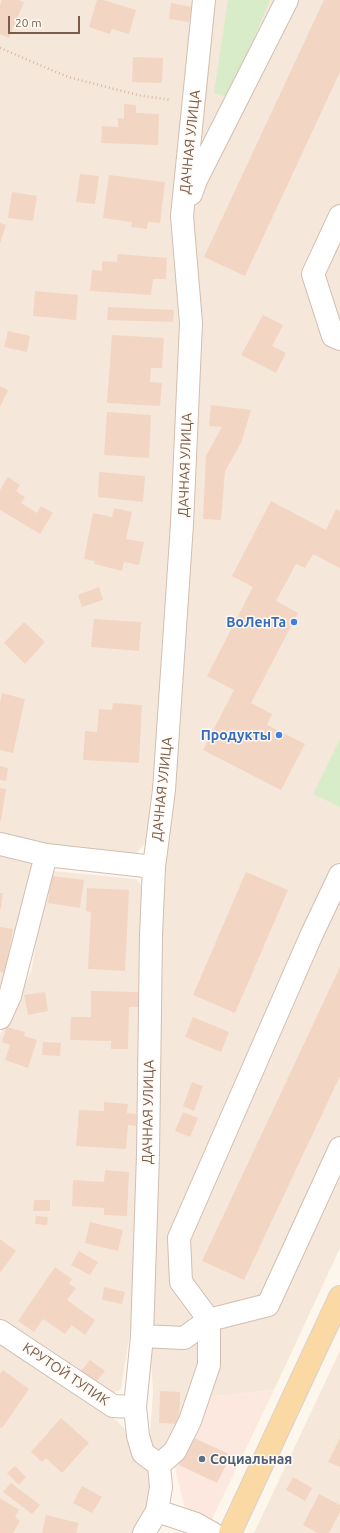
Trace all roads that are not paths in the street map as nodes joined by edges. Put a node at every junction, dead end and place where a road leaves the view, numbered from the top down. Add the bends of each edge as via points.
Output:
1 (204, 0) edge
2 (287, 0) edge
3 (182, 216) junction
4 (340, 216) edge
5 (340, 339) edge
6 (0, 844) edge
7 (46, 855) junction
8 (154, 867) junction
9 (340, 875) edge
10 (0, 1018) edge
11 (340, 1148) edge
12 (340, 1297) edge
13 (209, 1320) junction
14 (0, 1331) edge
15 (142, 1336) junction
16 (135, 1407) junction
17 (159, 1465) junction
18 (157, 1511) junction
19 (144, 1533) edge
20 (212, 1533) edge
21 (230, 1533) edge

1 - 3 street, ДАЧНАЯ УЛИЦА
2 - 3 street via 196,180
3 - 8 street, ДАЧНАЯ УЛИЦА via 191,323 182,524 164,790
4 - 5 street via 313,274 333,336
6 - 7 street
7 - 8 street
7 - 10 street via 10,996
8 - 15 street, ДАЧНАЯ УЛИЦА
9 - 13 street via 179,1238 181,1282
11 - 13 street via 268,1305
12 - 21 main road
13 - 15 street via 184,1338
13 - 17 street via 209,1365 190,1421 175,1451
14 - 16 street, КРУТОЙ ТУПИК via 113,1406
15 - 16 street, ДАЧНАЯ УЛИЦА
16 - 17 street, ДАЧНАЯ УЛИЦА via 138,1436 143,1453
17 - 18 street via 161,1487
18 - 19 street
18 - 20 street via 196,1524

